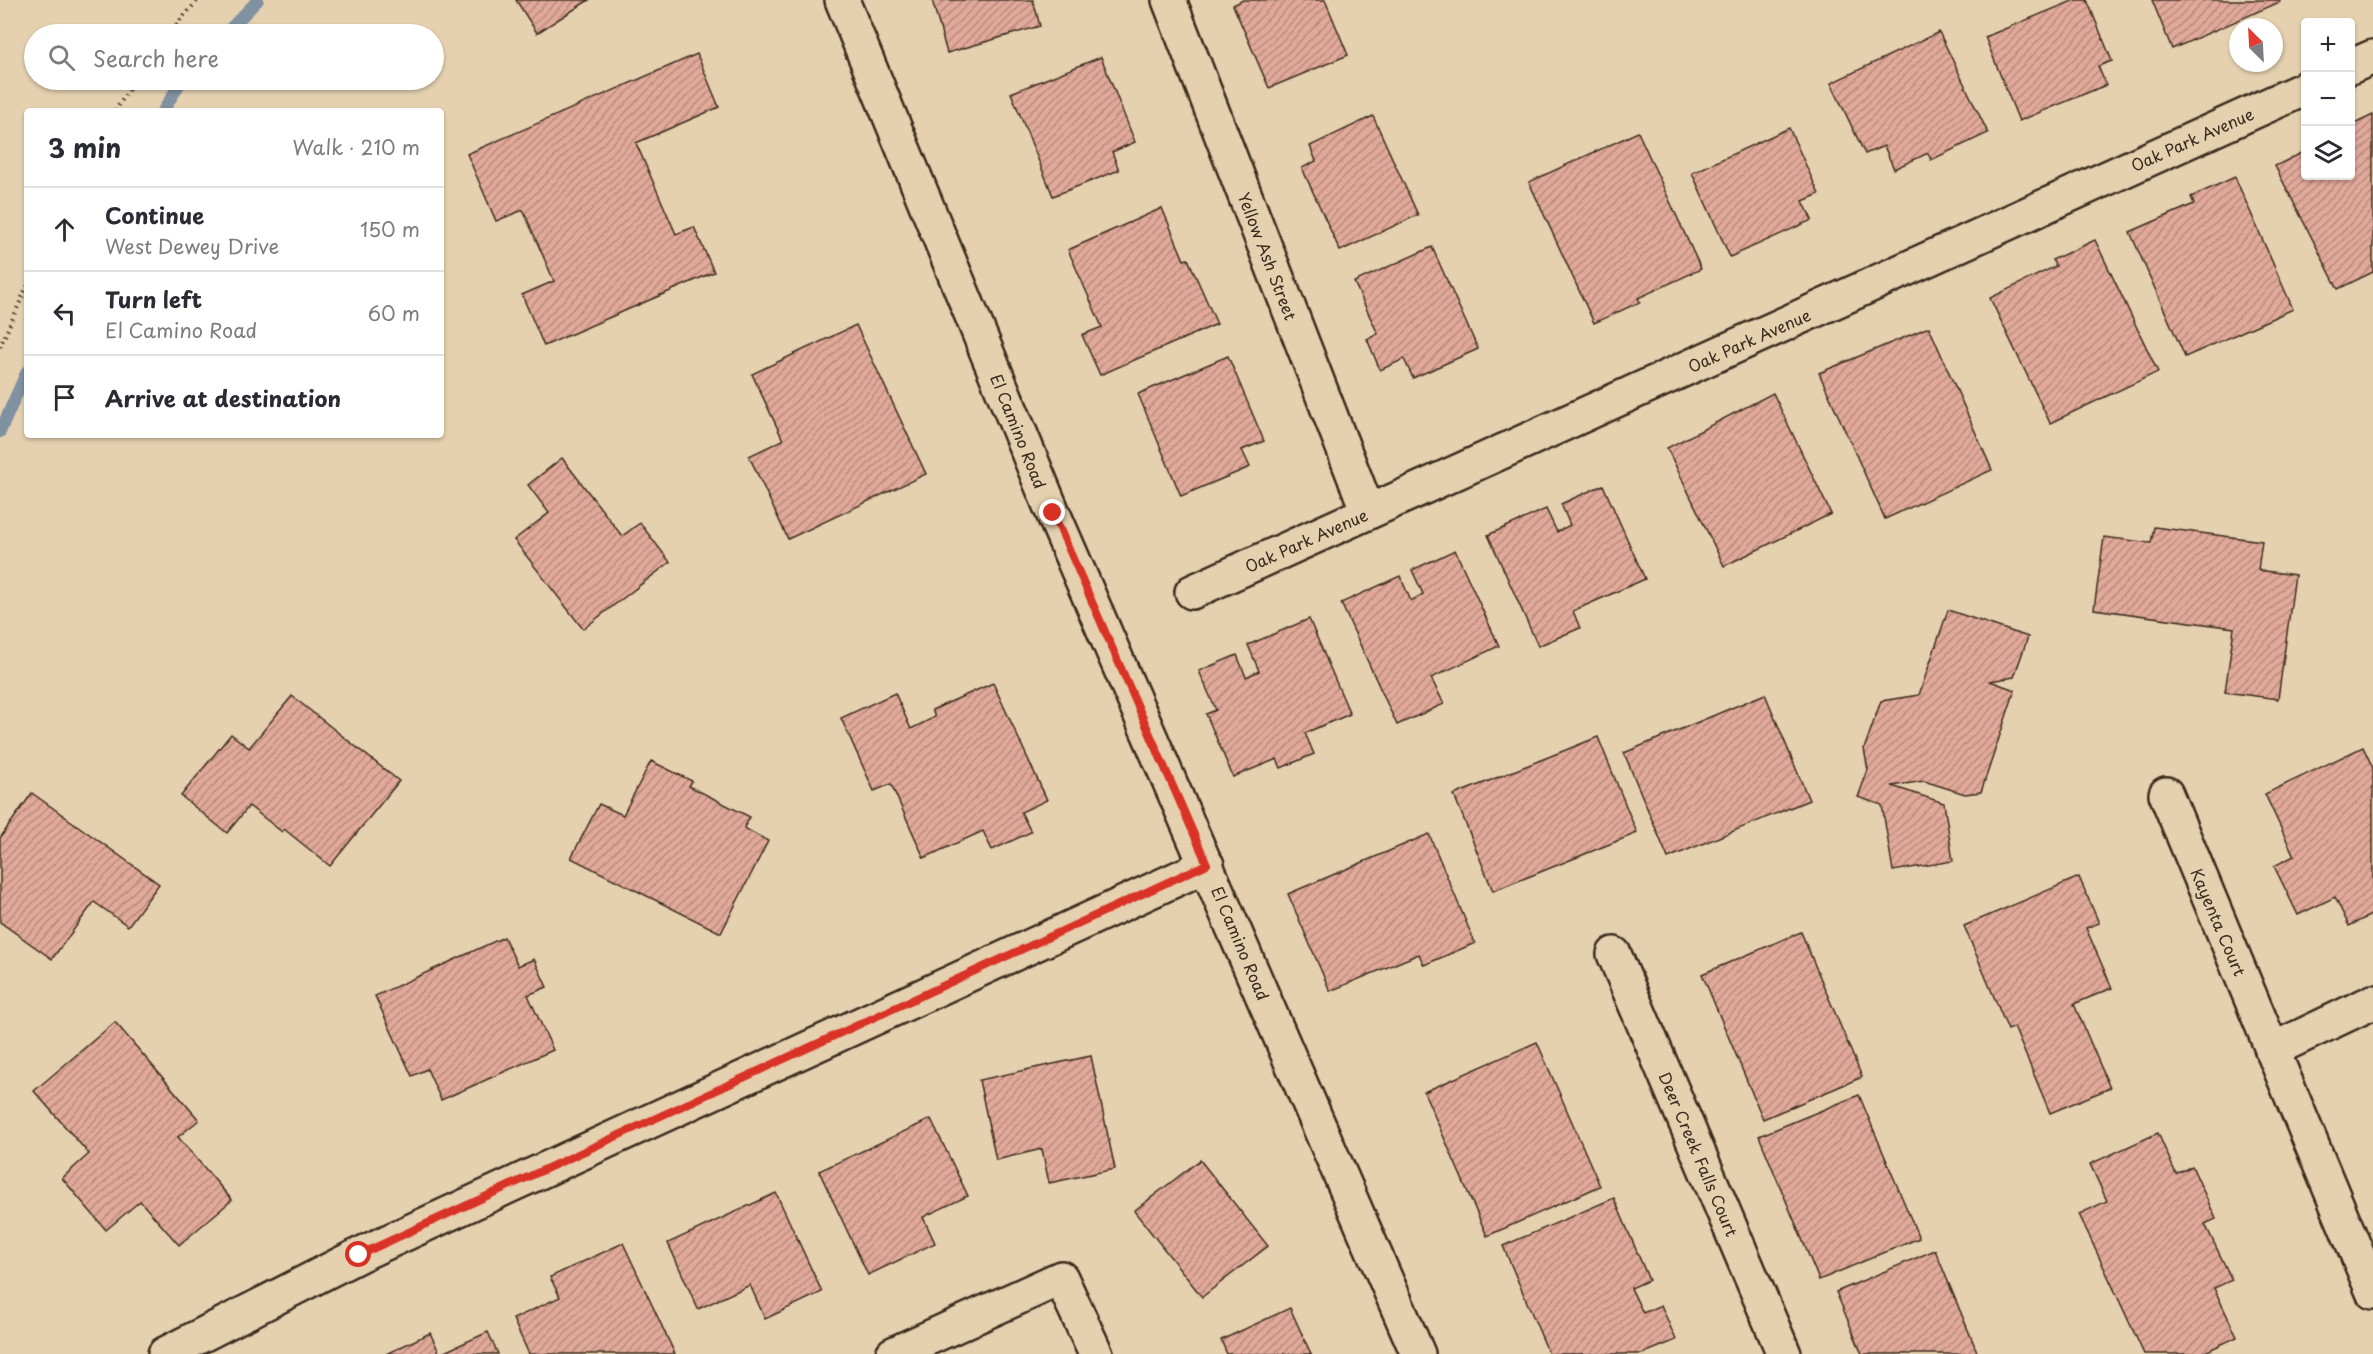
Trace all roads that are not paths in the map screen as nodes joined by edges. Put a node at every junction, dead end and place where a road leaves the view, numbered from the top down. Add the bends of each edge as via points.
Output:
1 (842, 0) edge
2 (1169, 0) edge
3 (2373, 57) edge
4 (2355, 65) edge
5 (2301, 90) edge
6 (1368, 512) junction
7 (1192, 592) dead end
8 (2166, 794) dead end
9 (1207, 864) junction
10 (1614, 954) dead end
11 (2373, 1002) edge
12 (2272, 1050) junction
13 (2373, 1292) edge
14 (165, 1354) edge
15 (893, 1354) edge
16 (1096, 1354) edge
17 (1419, 1354) edge
18 (1784, 1354) edge

1 - 9 street, El Camino Road via 1053,513
2 - 6 street, Yellow Ash Street
3 - 4 street
5 - 6 street, Oak Park Avenue
6 - 7 street, Oak Park Avenue
8 - 12 street, Kayenta Court
9 - 14 street via 359,1255
9 - 17 street, El Camino Road
10 - 18 street, Deer Creek Falls Court
11 - 12 street
12 - 13 street, Kayenta Court
15 - 16 street via 1061,1278

